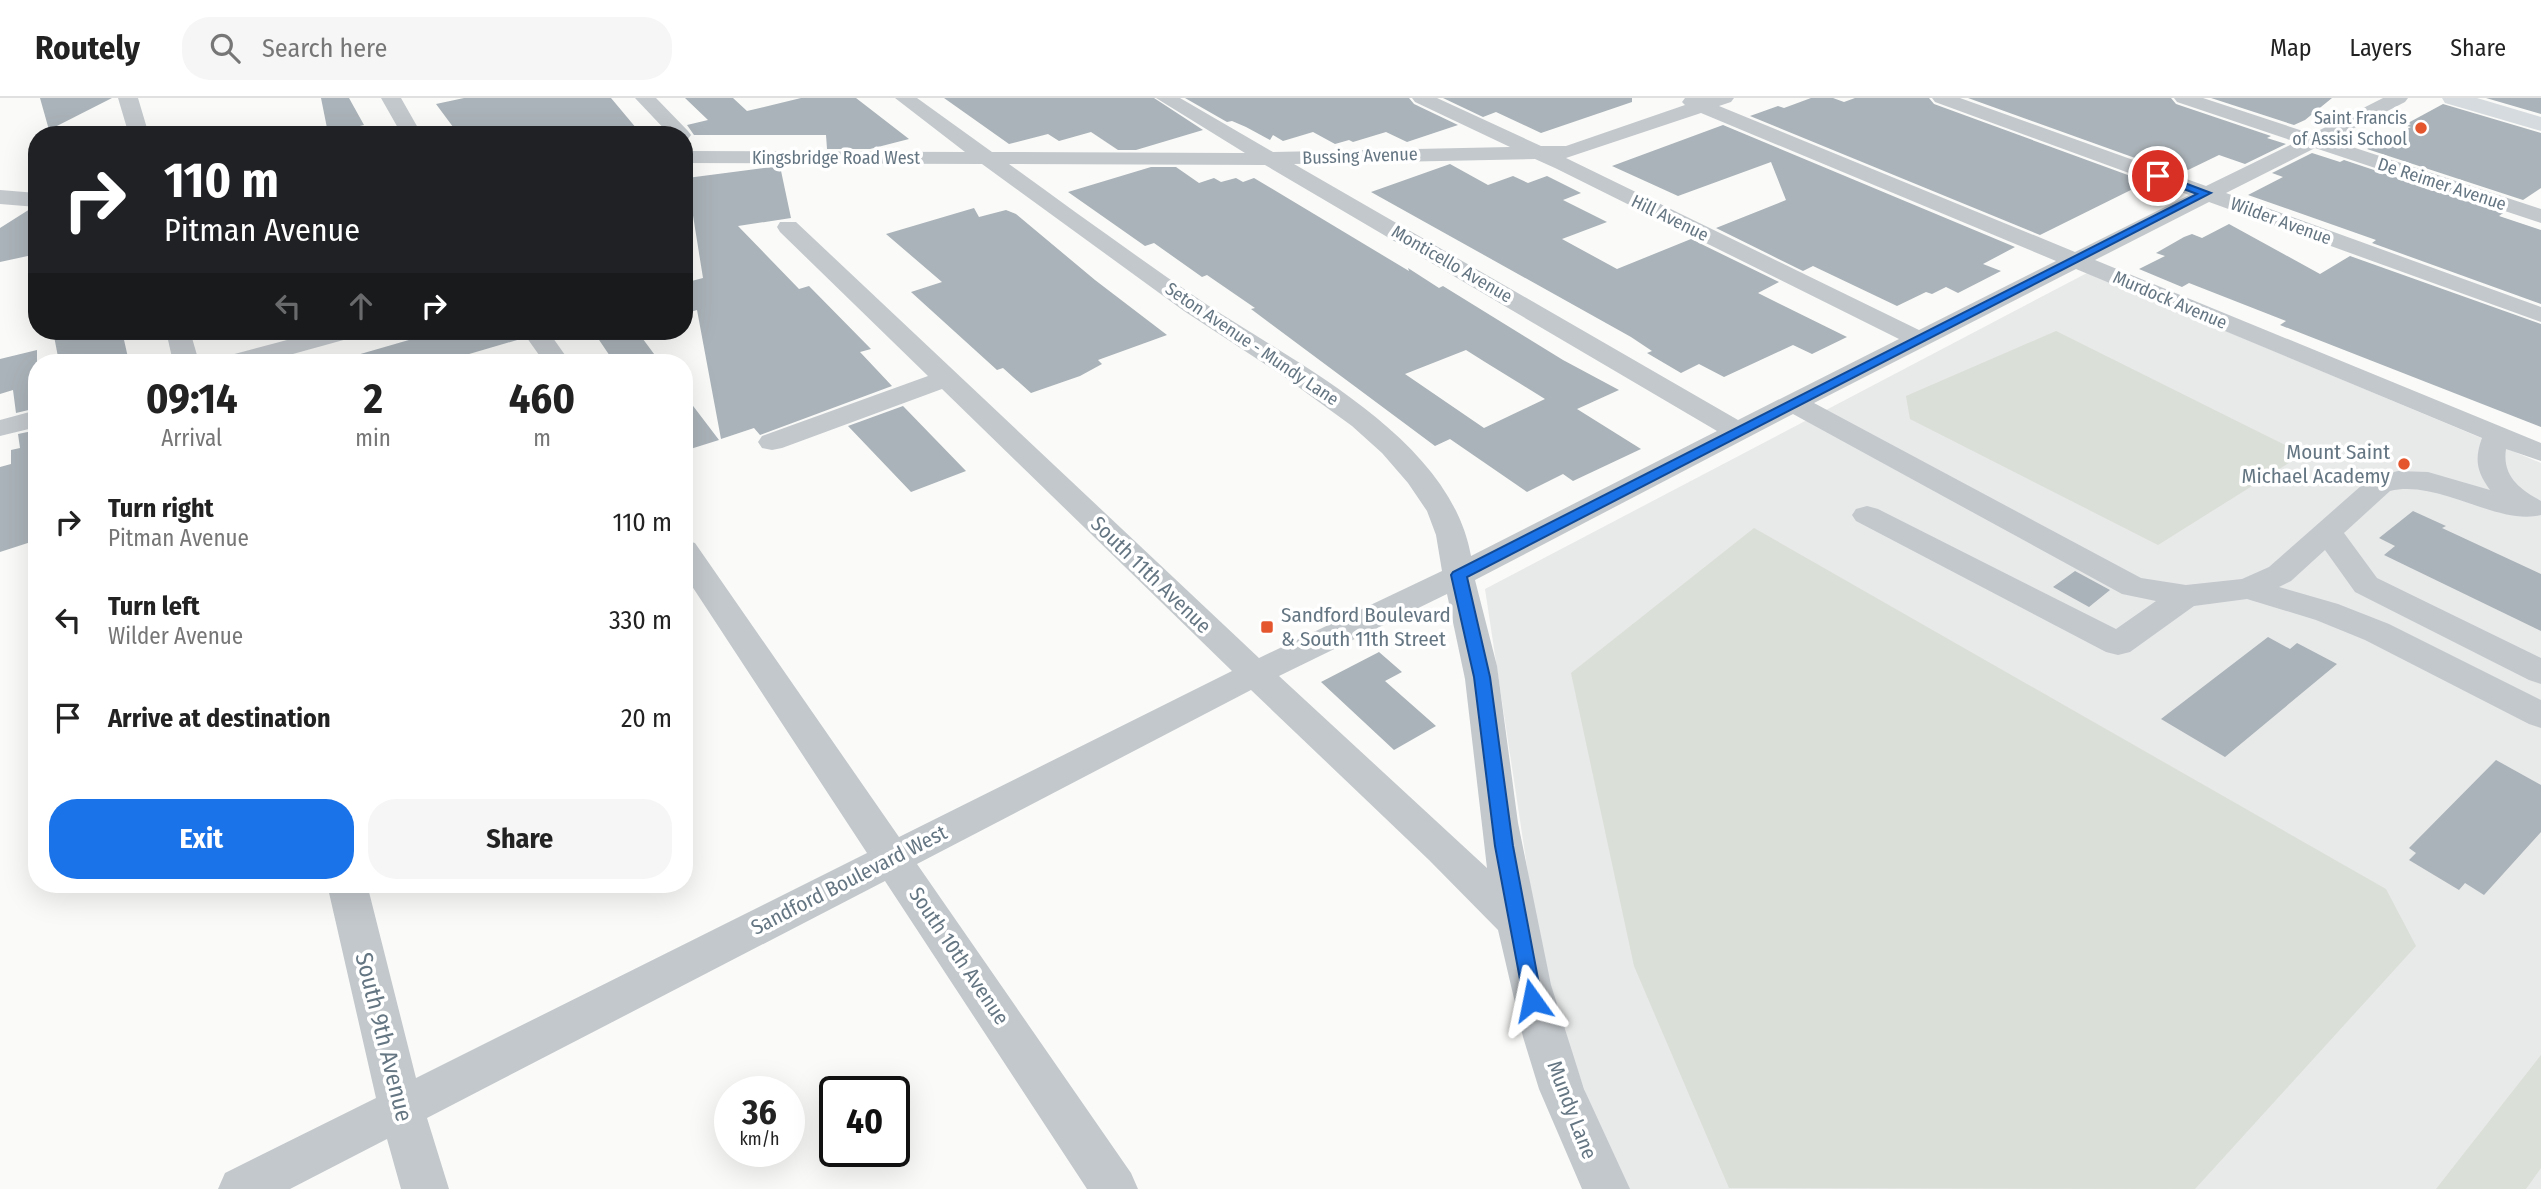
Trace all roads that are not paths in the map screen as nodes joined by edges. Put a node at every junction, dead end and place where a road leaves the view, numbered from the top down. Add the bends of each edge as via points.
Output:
1 (128, 98) edge
2 (392, 98) edge
3 (645, 98) edge
4 (905, 98) edge
5 (1166, 98) edge
6 (1422, 98) edge
7 (1724, 98) edge
8 (1942, 98) edge
9 (2184, 98) edge
10 (2398, 98) edge
11 (2453, 98) edge
12 (1692, 102) edge
13 (2541, 124) edge
14 (136, 126) edge
15 (407, 126) edge
16 (673, 126) edge
17 (2310, 141) junction
18 (1538, 152) junction
19 (693, 157) edge
20 (988, 159) junction
21 (1270, 159) junction
22 (2206, 193) junction
23 (0, 197) edge
24 (28, 199) edge
25 (2541, 216) edge
26 (788, 227) dead end
27 (2074, 260) junction
28 (2541, 315) edge
29 (1918, 339) junction
30 (316, 340) edge
31 (265, 354) edge
32 (944, 379) junction
33 (1793, 402) junction
34 (28, 420) edge
35 (0, 428) edge
36 (1737, 431) junction
37 (2497, 435) junction
38 (772, 442) dead end
39 (2541, 453) edge
40 (2536, 511) edge
41 (1867, 516) dead end
42 (2327, 532) junction
43 (693, 563) edge
44 (1459, 575) junction
45 (2248, 589) junction
46 (2186, 596) junction
47 (2541, 672) edge
48 (1255, 674) junction
49 (2541, 715) edge
50 (894, 858) junction
51 (349, 893) edge
52 (1516, 921) junction
53 (401, 1108) junction
54 (242, 1189) edge
55 (425, 1189) edge
56 (1114, 1189) edge
57 (1606, 1189) edge

1 - 14 street
2 - 15 street
3 - 16 street
4 - 20 street, Seton Avenue - Mundy Lane
5 - 21 street, Monticello Avenue
6 - 18 street, Hill Avenue
7 - 12 street, Bussing Avenue
8 - 22 street, Wilder Avenue
9 - 17 street, De Reimer Avenue
10 - 17 street, Sandford Boulevard West
11 - 13 main road
12 - 18 street, Bussing Avenue via 1568,152
12 - 27 street, Murdock Avenue
17 - 22 street, Sandford Boulevard West
17 - 25 street, De Reimer Avenue
18 - 21 street, Bussing Avenue
18 - 29 street, Hill Avenue
19 - 20 street, Kingsbridge Road West
20 - 21 street, Bussing Avenue
20 - 44 street, Seton Avenue - Mundy Lane via 1379,434 1410,464 1442,512 1452,534
21 - 36 street, Monticello Avenue
22 - 27 street, Sandford Boulevard West
22 - 28 street, Wilder Avenue
23 - 24 street
26 - 32 street, South 11th Avenue
27 - 29 street, Sandford Boulevard West
27 - 37 street, Murdock Avenue
29 - 33 street, Sandford Boulevard West
30 - 31 street
32 - 38 street
32 - 48 street, South 11th Avenue
33 - 36 street, Sandford Boulevard West
33 - 46 street via 2133,587
34 - 35 street
36 - 44 street, Sandford Boulevard West
37 - 39 street, Murdock Avenue
37 - 40 street via 2490,451 2496,482
40 - 42 street via 2407,478 2380,484
41 - 46 street via 2118,645
42 - 45 street via 2280,574
42 - 47 street via 2365,585
43 - 50 street, South 10th Avenue
44 - 48 street, Sandford Boulevard West
44 - 52 street, Mundy Lane via 1482,677
45 - 46 street
45 - 49 street via 2377,632
48 - 50 street, Sandford Boulevard West
48 - 52 street, South 11th Avenue
50 - 53 street, Sandford Boulevard West
50 - 56 street, South 10th Avenue
51 - 53 street, South 9th Avenue
52 - 57 street, Mundy Lane via 1532,1000 1581,1143
53 - 54 street, Sandford Boulevard West
53 - 55 street, South 9th Avenue

